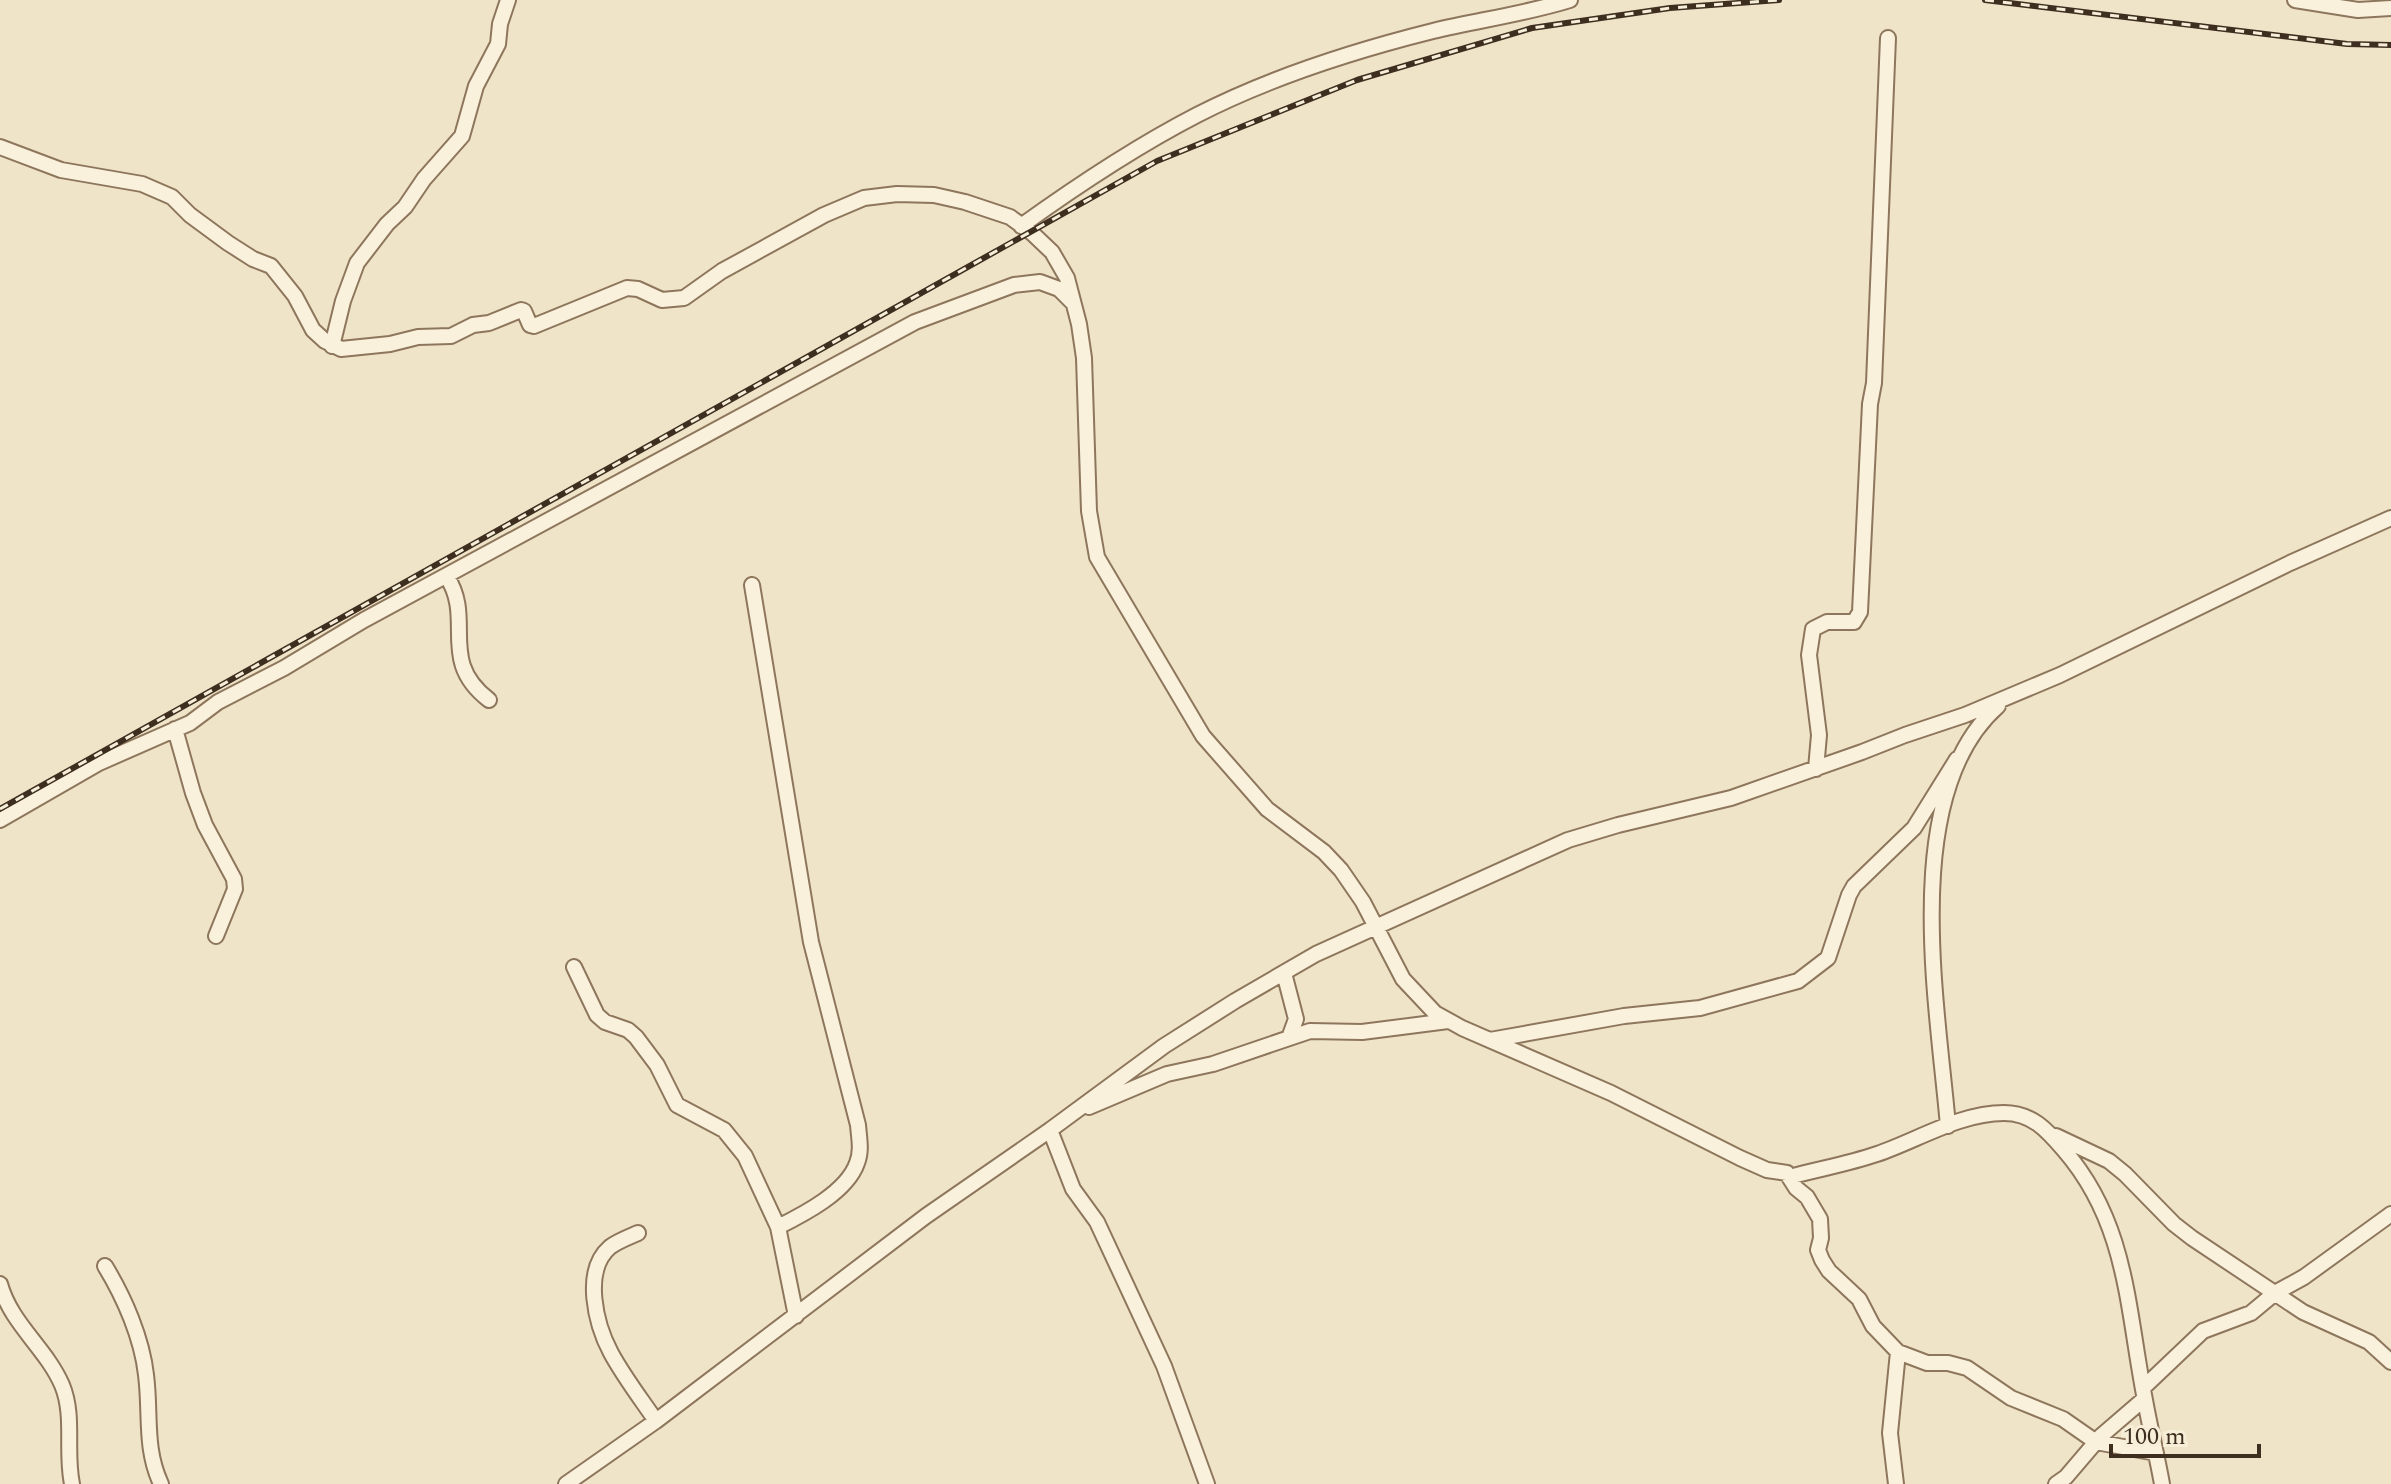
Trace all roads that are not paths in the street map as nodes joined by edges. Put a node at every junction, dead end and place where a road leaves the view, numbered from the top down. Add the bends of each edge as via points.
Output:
1 (508, 0) edge
2 (1570, 0) edge
3 (2295, 0) edge
4 (2391, 8) edge
5 (1888, 38) dead end
6 (0, 147) edge
7 (1021, 226) junction
8 (1073, 303) junction
9 (332, 346) junction
10 (2391, 518) edge
11 (447, 577) junction
12 (752, 585) dead end
13 (2008, 698) junction
14 (489, 700) dead end
15 (175, 729) junction
16 (1957, 759) junction
17 (1816, 769) junction
18 (0, 820) edge
19 (1373, 926) junction
20 (216, 936) dead end
21 (574, 967) dead end
22 (1284, 973) junction
23 (1448, 1021) junction
24 (1289, 1038) junction
25 (1490, 1040) junction
26 (1081, 1108) junction
27 (1948, 1126) junction
28 (1050, 1130) junction
29 (2049, 1132) junction
30 (1789, 1177) junction
31 (2391, 1214) edge
32 (778, 1227) junction
33 (638, 1233) dead end
34 (105, 1266) dead end
35 (0, 1284) edge
36 (2275, 1293) junction
37 (796, 1316) junction
38 (1898, 1352) junction
39 (2391, 1362) edge
40 (2144, 1394) junction
41 (656, 1421) junction
42 (2096, 1442) junction
43 (2156, 1453) junction
44 (72, 1484) edge
45 (161, 1484) edge
46 (566, 1484) edge
47 (1207, 1484) edge
48 (1896, 1484) edge
49 (2056, 1484) edge
50 (2162, 1484) edge

1 - 9 street via 498,44 476,86 462,136 357,263
2 - 7 street via 1434,31 1262,85 1155,138
3 - 4 street via 2358,10
5 - 17 street via 1860,612 1854,622 1827,622 1813,629 1809,655 1819,735
6 - 9 street via 61,170 132,181 172,197 228,243 271,266 313,330
7 - 8 street via 1052,252
7 - 9 street via 1010,217 934,195 864,198 722,271 684,298 662,300 627,288 534,326 521,310 442,337
8 - 11 street via 1059,289 1040,282 1014,285 915,322
8 - 19 street via 1084,358 1089,511 1097,557 1203,736 1267,809 1341,870
10 - 13 street
11 - 14 street via 458,597 458,650 467,679
11 - 15 street
12 - 32 street via 807,920 860,1147 857,1165 836,1190 813,1210
13 - 16 street via 1988,715
13 - 17 street
15 - 18 street via 99,763
15 - 20 street via 205,825 234,879
16 - 25 street via 1914,828 1854,886 1828,958 1798,981 1700,1008
16 - 27 street via 1943,809 1931,905
17 - 19 street via 1731,798 1568,840
19 - 22 street
19 - 23 street via 1413,991
21 - 32 street via 597,1015 636,1037 677,1105 734,1139
22 - 24 street via 1296,1019
22 - 26 street via 1199,1023
23 - 24 street via 1362,1032 1320,1030
23 - 25 street
24 - 26 street via 1167,1074
25 - 30 street
26 - 28 street
27 - 29 street via 1982,1116 2020,1114
27 - 30 street via 1876,1155
28 - 37 street
28 - 47 street via 1073,1189 1097,1222 1164,1366
29 - 36 street via 2109,1161 2174,1224
29 - 40 street via 2085,1175 2110,1223
30 - 38 street via 1820,1219 1822,1260
31 - 36 street
32 - 37 street
33 - 41 street via 603,1255 594,1284 609,1351
34 - 45 street via 142,1352 148,1443
35 - 44 street via 14,1318 61,1384 69,1408
36 - 39 street via 2323,1323 2369,1342
36 - 40 street via 2251,1313 2203,1331
37 - 41 street
38 - 42 street via 1927,1363 1967,1368 2011,1398 2063,1419
38 - 48 street via 1890,1433
40 - 42 street
40 - 43 street
41 - 46 street
42 - 43 street
42 - 49 street
43 - 50 street

